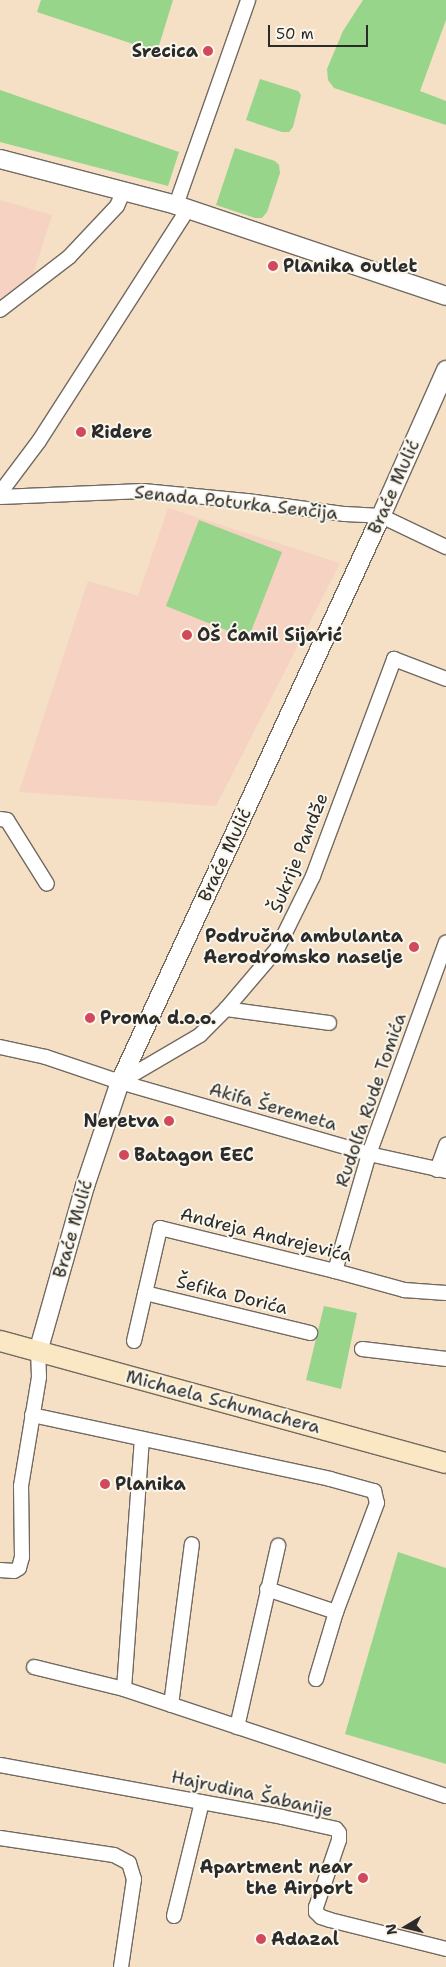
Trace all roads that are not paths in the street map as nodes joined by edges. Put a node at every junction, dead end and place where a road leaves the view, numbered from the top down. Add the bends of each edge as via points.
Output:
1 (248, 0) edge
2 (0, 159) edge
3 (124, 190) junction
4 (182, 207) junction
5 (446, 296) edge
6 (0, 310) edge
7 (446, 370) edge
8 (0, 493) edge
9 (0, 498) edge
10 (381, 516) junction
11 (446, 546) edge
12 (446, 679) edge
13 (0, 819) edge
14 (46, 884) dead end
15 (446, 943) edge
16 (226, 1009) junction
17 (329, 1023) dead end
18 (0, 1047) edge
19 (120, 1082) junction
20 (446, 1145) edge
21 (369, 1154) junction
22 (441, 1170) edge
23 (335, 1271) junction
24 (145, 1293) junction
25 (446, 1293) edge
26 (310, 1333) dead end
27 (0, 1341) edge
28 (134, 1341) dead end
29 (362, 1349) dead end
30 (38, 1352) junction
31 (446, 1359) edge
32 (32, 1415) junction
33 (142, 1439) junction
34 (446, 1463) edge
35 (192, 1544) dead end
36 (278, 1546) dead end
37 (0, 1570) edge
38 (268, 1589) junction
39 (336, 1612) junction
40 (34, 1667) dead end
41 (316, 1679) dead end
42 (124, 1689) junction
43 (171, 1705) junction
44 (237, 1727) junction
45 (0, 1765) edge
46 (446, 1796) edge
47 (202, 1802) junction
48 (0, 1838) edge
49 (174, 1916) dead end
50 (446, 1949) edge
51 (121, 1967) edge

1 - 4 street
2 - 3 street
3 - 4 street
3 - 6 street via 116,206 69,257
4 - 5 street
4 - 8 street via 44,433
7 - 10 street, Braće Mulić
9 - 10 street, Senada Poturka Senčija via 143,491
10 - 11 street
10 - 19 street, Braće Mulić
12 - 16 street, Šukrije Pandže via 394,659 313,876 292,921 276,949
13 - 14 street via 7,820
15 - 21 street, Rudolfa Rude Tomića
16 - 17 street
16 - 19 street, Šukrije Pandže via 200,1035
18 - 19 street via 46,1057
19 - 21 street, Akifa Šeremeta
19 - 30 street, Braće Mulić via 85,1186
20 - 22 street
21 - 22 street, Akifa Šeremeta
21 - 23 street, Rudolfa Rude Tomića
23 - 24 street, Andreja Andrejevića via 160,1228
23 - 25 street, Andreja Andrejevića via 404,1290
24 - 26 street, Šefika Dorića
24 - 28 street, Andreja Andrejevića
27 - 30 main road, Michaela Schumachera
29 - 31 street
30 - 32 street via 39,1377
30 - 34 main road, Michaela Schumachera
32 - 33 street
32 - 37 street via 21,1486 21,1564 14,1571
33 - 39 street via 374,1491 377,1503
33 - 42 street
35 - 43 street
36 - 38 street
38 - 39 street
38 - 44 street
39 - 41 street
40 - 42 street
42 - 43 street
43 - 44 street
44 - 46 street
45 - 47 street, Hajrudina Šabanije
47 - 49 street
47 - 50 street, Hajrudina Šabanije via 336,1829 339,1840 316,1912 330,1920
48 - 51 street via 114,1856 129,1863 134,1879

